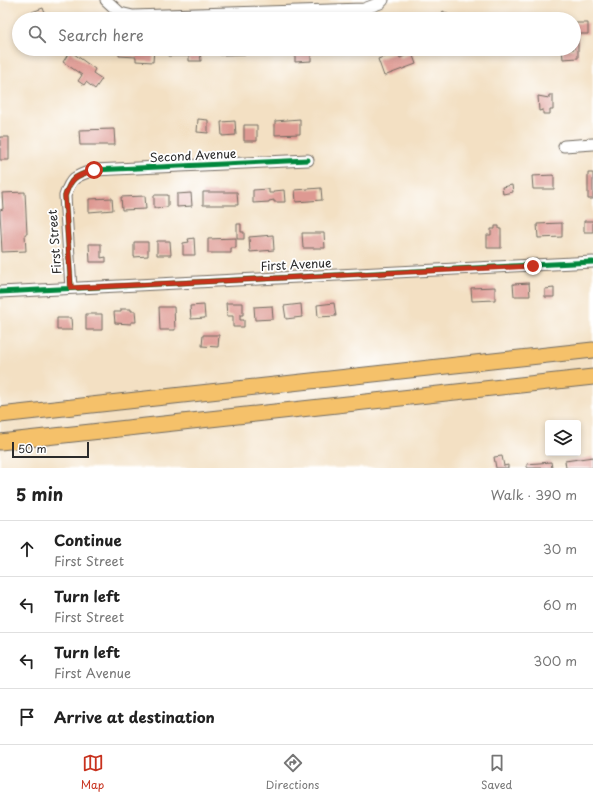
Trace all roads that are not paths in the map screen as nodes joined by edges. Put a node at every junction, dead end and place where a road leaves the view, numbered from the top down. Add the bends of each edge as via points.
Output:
1 (106, 0) edge
2 (383, 0) edge
3 (119, 12) edge
4 (265, 12) edge
5 (593, 144) edge
6 (564, 146) dead end
7 (308, 160) dead end
8 (80, 175) joint
9 (593, 262) edge
10 (71, 288) junction
11 (0, 292) edge
12 (593, 350) edge
13 (593, 377) edge
14 (0, 415) edge
15 (0, 442) edge

1 - 3 street
2 - 4 street via 364,9
5 - 6 street
7 - 8 street, Second Avenue via 94,170
8 - 10 street, First Street via 69,183 65,196
9 - 10 street, First Avenue
10 - 11 street, First Avenue
12 - 14 highway
13 - 15 highway

